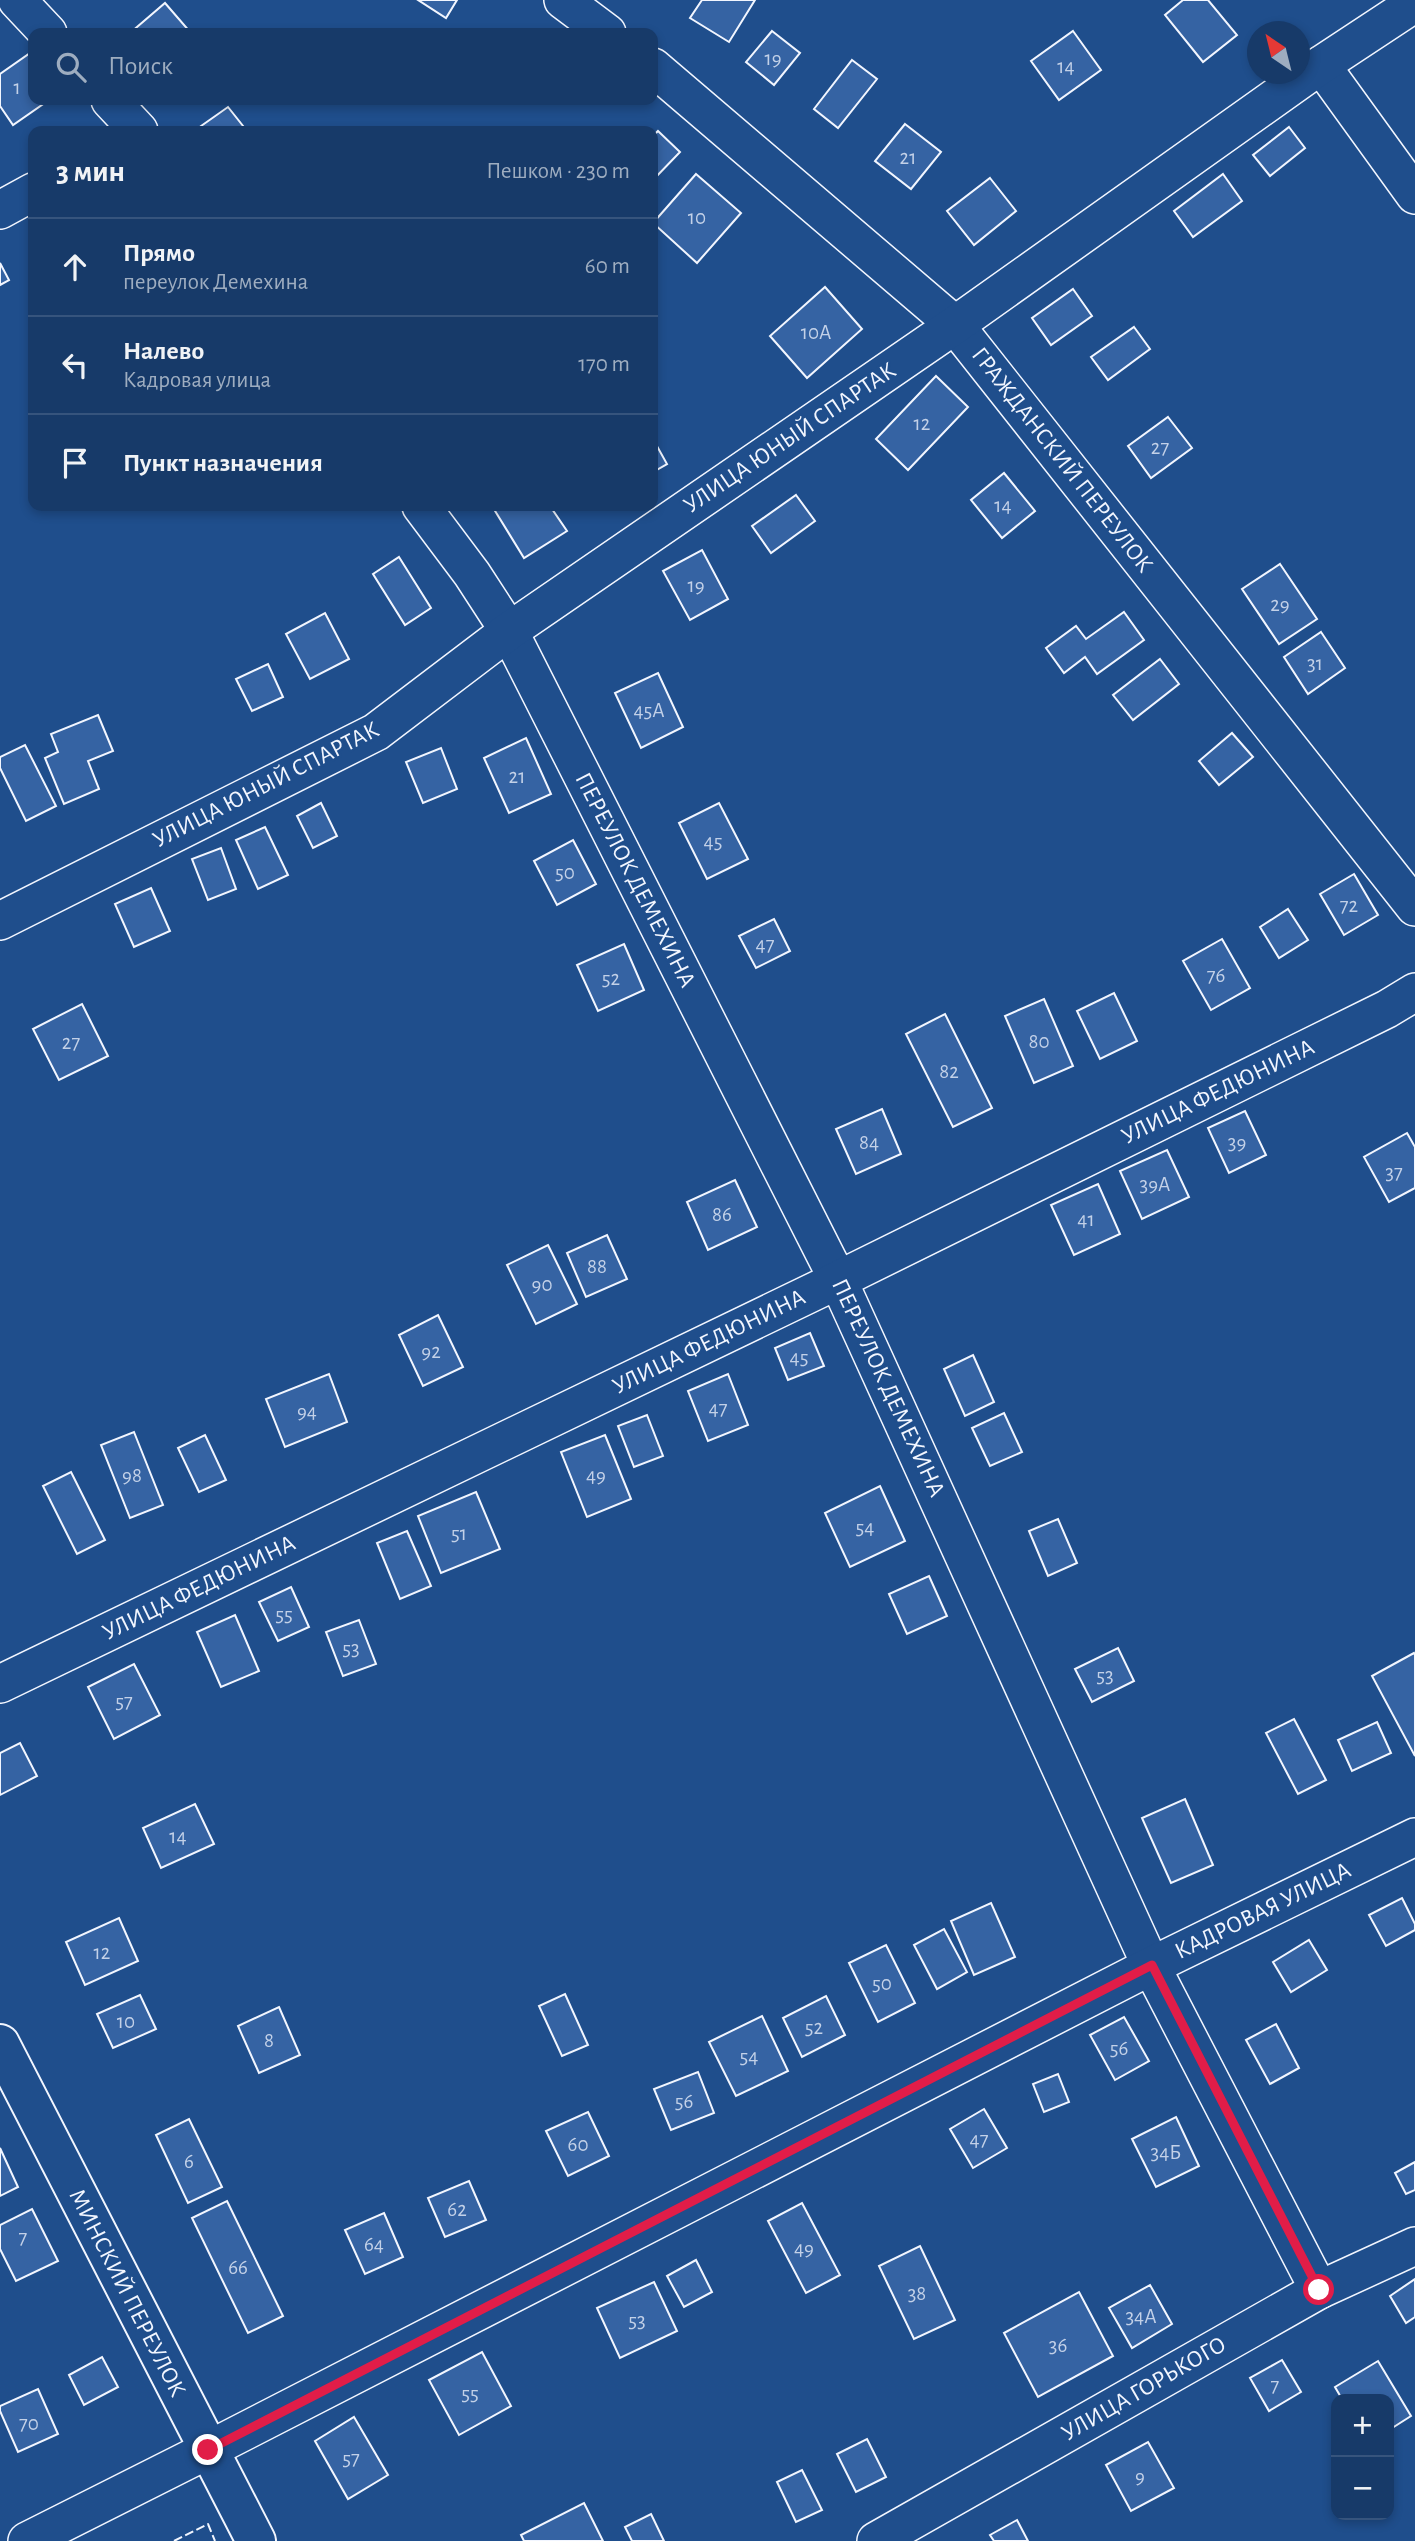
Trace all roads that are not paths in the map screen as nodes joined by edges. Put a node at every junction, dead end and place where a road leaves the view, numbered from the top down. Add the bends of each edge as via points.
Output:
1 (17, 0) edge
2 (563, 0) edge
3 (1415, 4) edge
4 (43, 28) edge
5 (600, 28) edge
6 (1321, 65) junction
7 (658, 71) edge
8 (115, 105) edge
9 (134, 126) edge
10 (28, 195) edge
11 (1415, 195) edge
12 (0, 210) edge
13 (955, 325) junction
14 (425, 511) edge
15 (509, 631) junction
16 (1415, 907) edge
17 (0, 921) edge
18 (1415, 992) edge
19 (838, 1280) junction
20 (0, 1684) edge
21 (1415, 1837) edge
22 (1152, 1965) junction
23 (0, 2044) edge
24 (1415, 2246) edge
25 (1319, 2290) junction
26 (208, 2450) junction
27 (27, 2541) edge
28 (256, 2541) edge
29 (876, 2541) edge

1 - 4 street
2 - 5 street
3 - 6 street, УЛИЦА ЮНЫЙ СПАРТАК
6 - 11 street
6 - 13 street, УЛИЦА ЮНЫЙ СПАРТАК
7 - 13 street, ГРАЖДАНСКИЙ ПЕРЕУЛОК
8 - 9 street
10 - 12 street
13 - 15 street, УЛИЦА ЮНЫЙ СПАРТАК
13 - 16 street, ГРАЖДАНСКИЙ ПЕРЕУЛОК
14 - 15 street, ПЕРЕУЛОК ДЕМЕХИНА
15 - 17 street, УЛИЦА ЮНЫЙ СПАРТАК via 376,732
15 - 19 street, ПЕРЕУЛОК ДЕМЕХИНА
18 - 19 street, УЛИЦА ФЕДЮНИНА
19 - 20 street, УЛИЦА ФЕДЮНИНА
19 - 22 street, ПЕРЕУЛОК ДЕМЕХИНА
21 - 22 street, КАДРОВАЯ УЛИЦА
22 - 25 street, ПЕРЕУЛОК ДЕМЕХИНА
22 - 26 street, КАДРОВАЯ УЛИЦА
23 - 26 street, МИНСКИЙ ПЕРЕУЛОК
24 - 25 street, УЛИЦА ГОРЬКОГО
25 - 29 street, УЛИЦА ГОРЬКОГО
26 - 27 street, КАДРОВАЯ УЛИЦА
26 - 28 street, МИНСКИЙ ПЕРЕУЛОК

